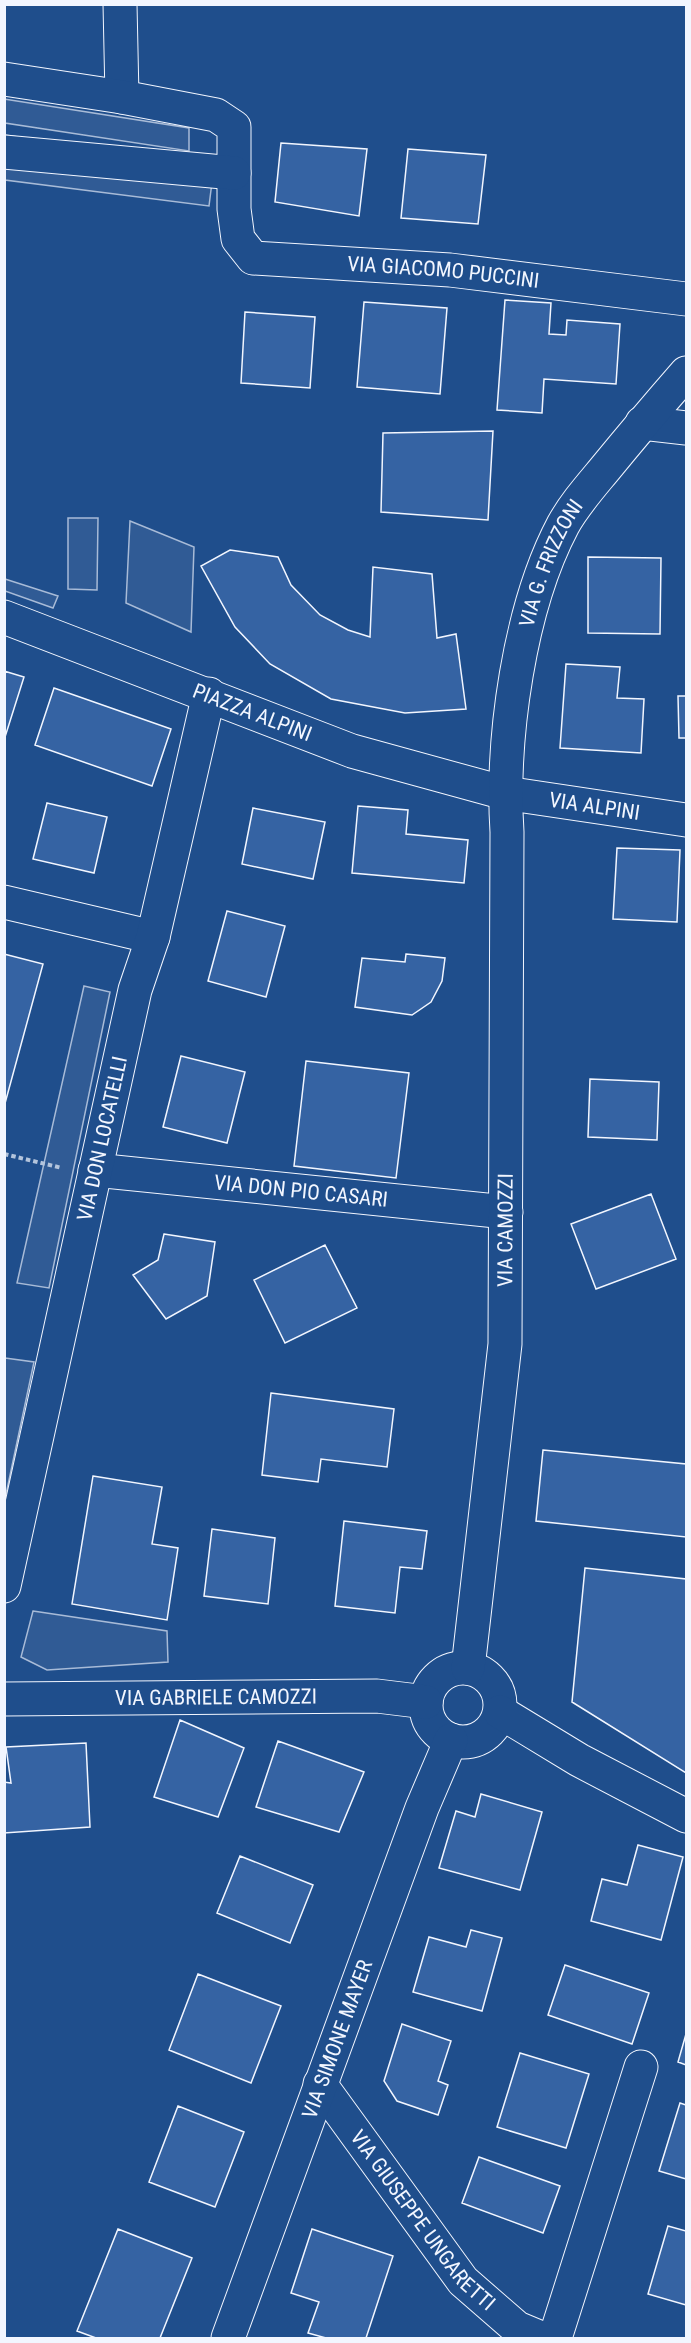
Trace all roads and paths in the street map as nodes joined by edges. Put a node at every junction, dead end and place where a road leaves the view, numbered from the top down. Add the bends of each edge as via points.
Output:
1 (120, 4) edge
2 (4, 79) edge
3 (122, 96) junction
4 (4, 152) edge
5 (234, 173) junction
6 (687, 299) edge
7 (687, 373) edge
8 (642, 423) junction
9 (687, 428) edge
10 (4, 617) edge
11 (209, 694) junction
12 (505, 793) junction
13 (687, 820) edge
14 (4, 902) edge
15 (153, 937) junction
16 (4, 1154) edge
17 (95, 1173) junction
18 (506, 1212) junction
19 (4, 1586) edge
20 (468, 1668) junction
21 (4, 1699) edge
22 (426, 1702) junction
23 (500, 1712) junction
24 (451, 1740) junction
25 (687, 1816) edge
26 (641, 2067) dead end
27 (320, 2084) junction
28 (228, 2338) edge
29 (541, 2338) edge
30 (555, 2338) edge

1 - 3 street
2 - 3 street
3 - 5 street via 216,116 234,127
4 - 5 street
5 - 6 street, VIA GIACOMO PUCCINI via 238,239 253,258 450,270
7 - 8 street, VIA G. FRIZZONI
8 - 9 street
8 - 12 street, VIA G. FRIZZONI via 575,506 549,554 530,615 515,686
10 - 11 street, PIAZZA ALPINI
11 - 12 street, PIAZZA ALPINI via 352,751
11 - 15 street, VIA DON LOCATELLI
12 - 13 street, VIA ALPINI
12 - 18 street, VIA CAMOZZI
14 - 15 street
15 - 17 street, VIA DON LOCATELLI via 135,990
16 - 17 path
17 - 18 street, VIA DON PIO CASARI
17 - 19 street, VIA DON LOCATELLI
18 - 20 street, VIA CAMOZZI via 505,1344
20 - 22 street via 453,1669 439,1676 429,1688
20 - 23 street via 494,1683 500,1697
21 - 22 street, VIA GABRIELE CAMOZZI via 377,1696
22 - 24 street via 432,1726
23 - 24 street via 494,1728 482,1738 466,1743
23 - 25 street via 579,1760
24 - 27 street, VIA SIMONE MAYER
26 - 30 street
27 - 28 street, VIA SIMONE MAYER
27 - 29 street, VIA GIUSEPPE UNGARETTI via 463,2281 517,2328

